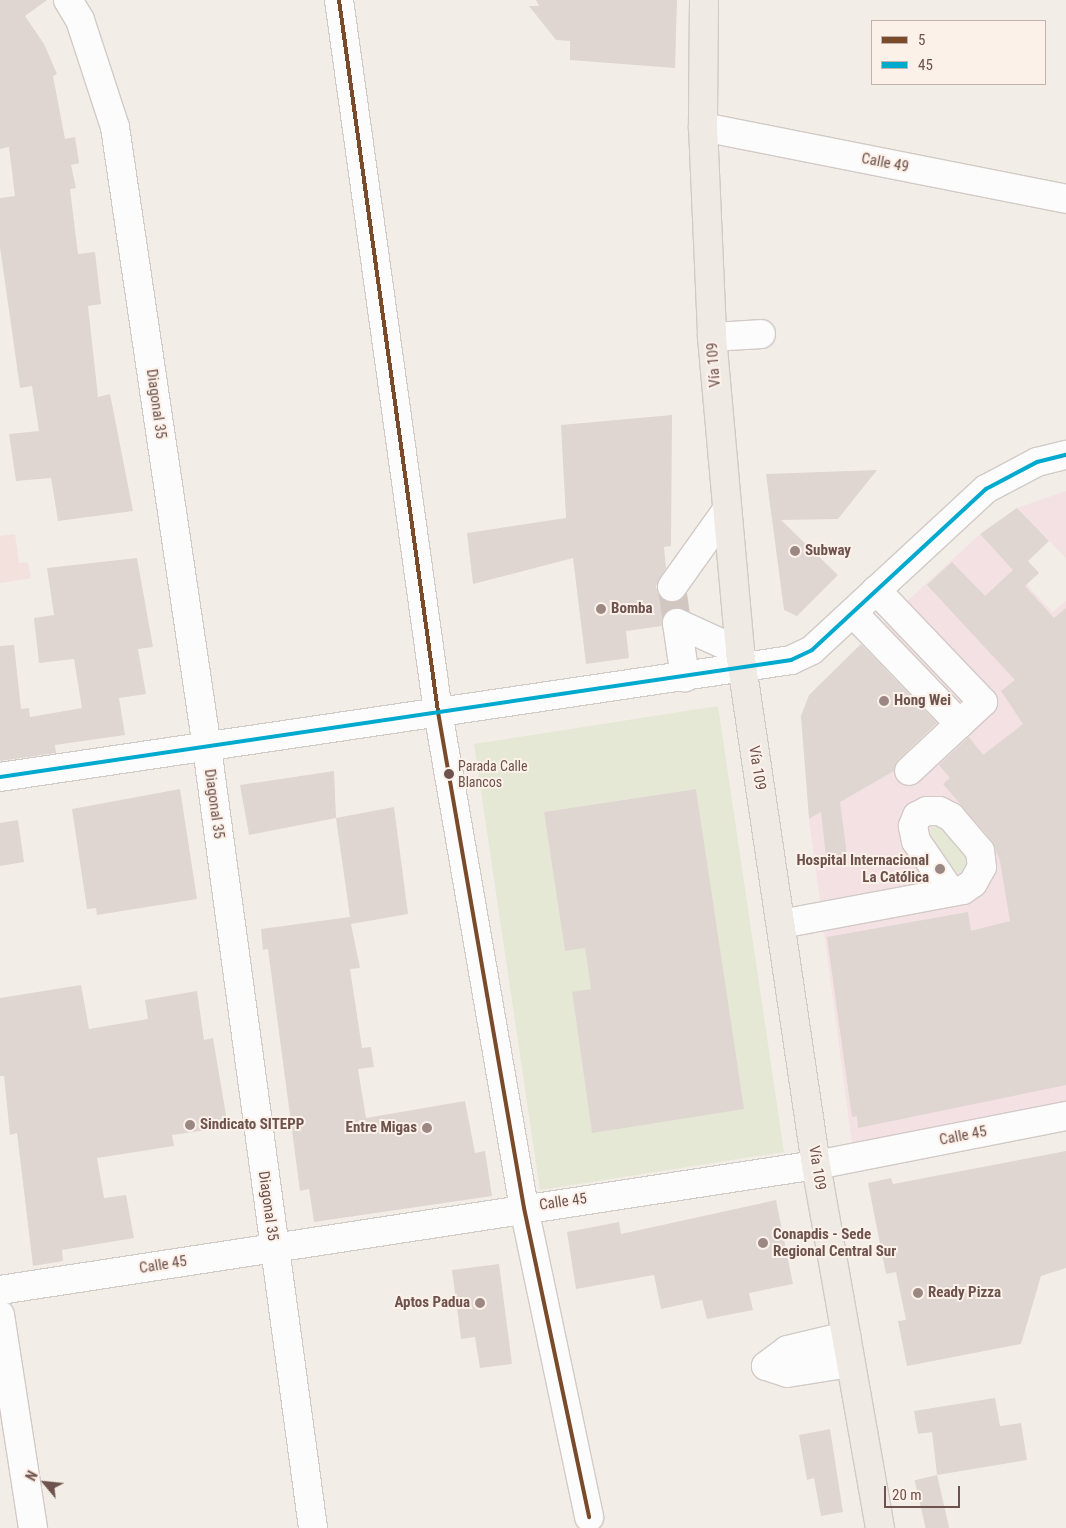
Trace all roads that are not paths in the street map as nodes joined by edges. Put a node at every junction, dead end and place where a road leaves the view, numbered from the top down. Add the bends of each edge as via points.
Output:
1 (68, 0) edge
2 (339, 0) edge
3 (704, 0) edge
4 (703, 127) junction
5 (1066, 198) edge
6 (761, 334) dead end
7 (712, 337) junction
8 (1066, 454) edge
9 (727, 510) junction
10 (672, 587) tunnel mouth
11 (876, 590) junction
12 (853, 613) junction
13 (741, 660) junction
14 (685, 677) junction
15 (438, 712) junction
16 (960, 724) junction
17 (207, 748) junction
18 (909, 771) dead end
19 (0, 777) edge
20 (951, 892) dead end
21 (782, 924) junction
22 (1066, 1116) edge
23 (816, 1165) junction
24 (524, 1208) junction
25 (274, 1248) junction
26 (0, 1290) edge
27 (0, 1315) edge
28 (846, 1336) junction
29 (850, 1363) junction
30 (589, 1517) dead end
31 (32, 1528) edge
32 (313, 1528) edge
33 (880, 1528) edge

1 - 17 street, Diagonal 35 via 80,20 115,127
2 - 15 street
3 - 4 main road, Vía 109
4 - 5 street, Calle 49
4 - 7 main road, Vía 109
6 - 7 street
7 - 9 main road, Vía 109
8 - 11 street via 1037,462 986,489
9 - 10 street
9 - 13 main road, Vía 109
11 - 12 street
11 - 16 street via 983,702
12 - 13 street via 800,658
12 - 16 street
13 - 14 street
13 - 14 street via 677,623
13 - 21 main road, Vía 109
14 - 15 street
15 - 17 street
15 - 24 street
16 - 18 street
17 - 19 street
17 - 25 street, Diagonal 35
20 - 21 street
21 - 23 main road, Vía 109
22 - 23 street, Calle 45
23 - 24 street, Calle 45
23 - 28 main road, Vía 109
24 - 25 street, Calle 45
24 - 30 street
25 - 26 street, Calle 45
25 - 32 street, Diagonal 35
27 - 31 street
28 - 29 main road, Vía 109
28 - 29 street via 787,1350 766,1366 787,1373
29 - 33 main road, Vía 109

